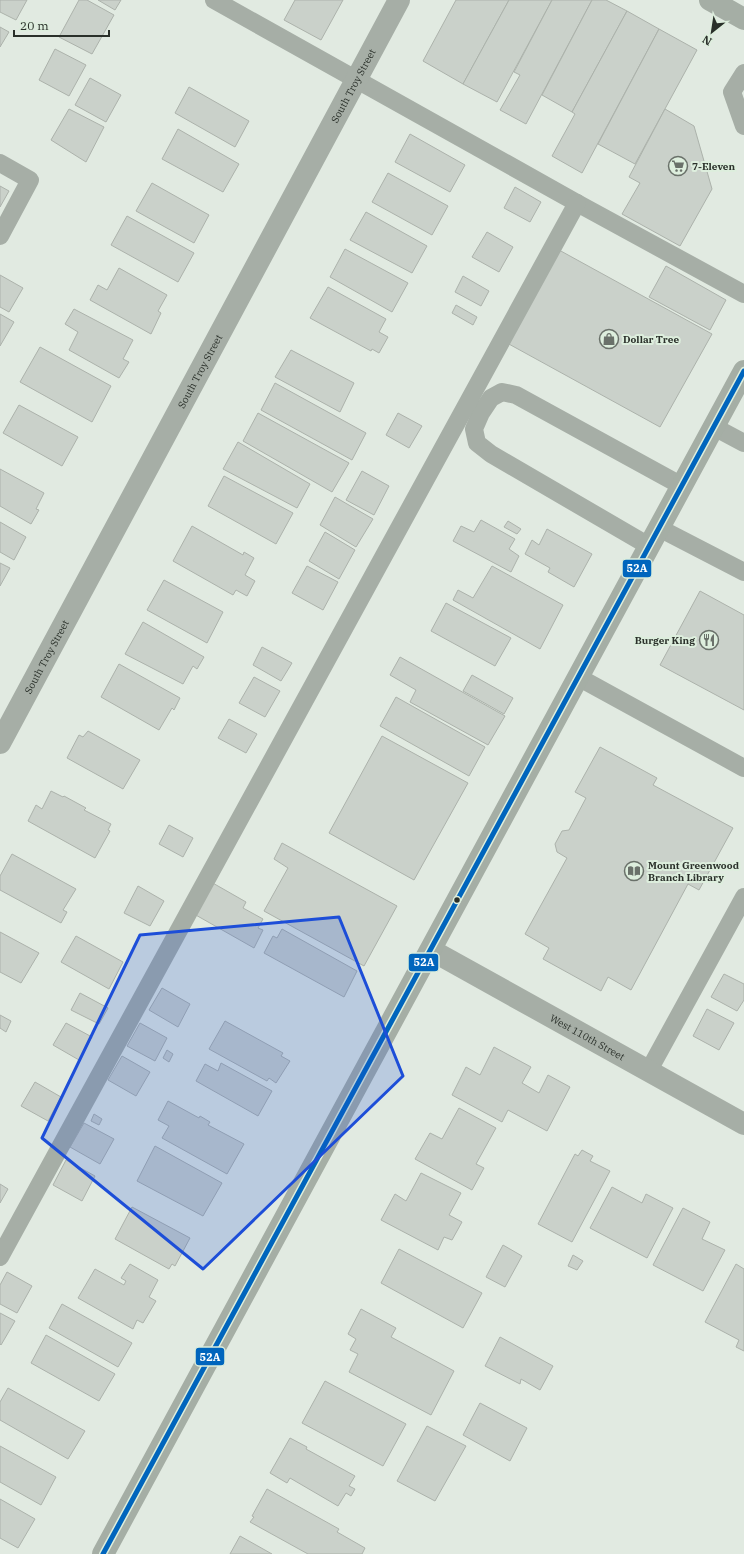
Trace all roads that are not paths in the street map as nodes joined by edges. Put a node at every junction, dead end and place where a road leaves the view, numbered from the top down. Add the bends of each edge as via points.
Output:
1 (214, 0) edge
2 (399, 0) edge
3 (710, 0) edge
4 (744, 19) edge
5 (744, 73) edge
6 (356, 79) junction
7 (744, 126) edge
8 (0, 163) edge
9 (577, 203) junction
10 (0, 236) edge
11 (744, 294) edge
12 (744, 371) edge
13 (714, 426) junction
14 (744, 443) edge
15 (682, 486) junction
16 (654, 537) junction
17 (744, 572) edge
18 (578, 677) junction
19 (0, 743) edge
20 (744, 768) edge
21 (744, 897) edge
22 (431, 950) junction
23 (648, 1072) junction
24 (744, 1124) edge
25 (0, 1257) edge
26 (103, 1554) edge

1 - 6 lane
2 - 6 street, South Troy Street
3 - 4 main road
5 - 7 lane via 732,92
6 - 9 lane
6 - 19 street, South Troy Street
8 - 10 lane via 30,180
9 - 11 lane
9 - 25 lane
12 - 13 main road
13 - 14 lane
13 - 15 main road
15 - 16 main road
15 - 16 lane via 516,395 502,392 490,398 481,413 474,429 478,443 491,454
16 - 17 lane
16 - 18 main road
18 - 20 lane
18 - 22 main road
21 - 23 lane
22 - 23 street, West 110th Street
22 - 26 main road
23 - 24 street, West 110th Street

